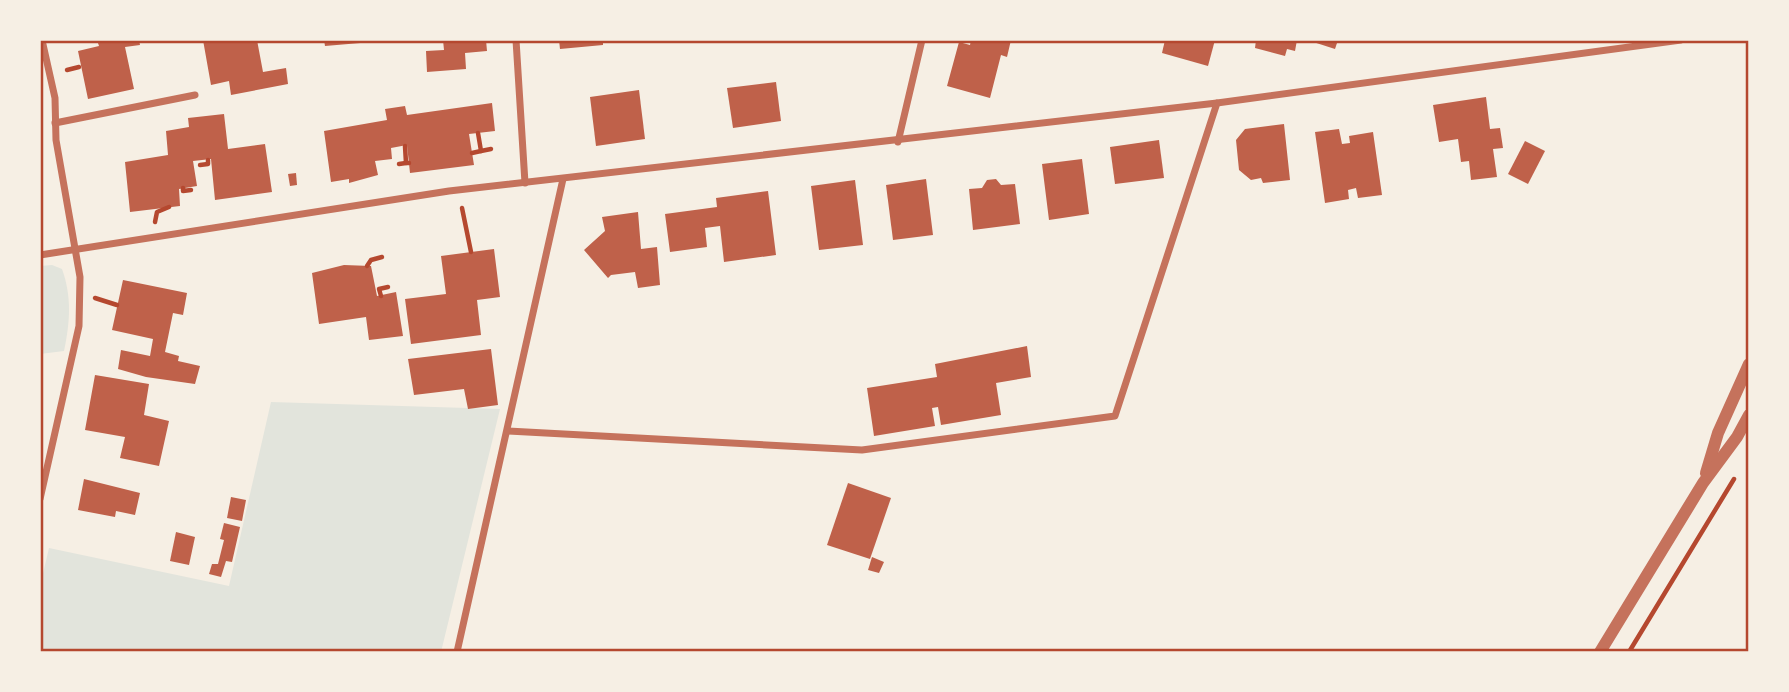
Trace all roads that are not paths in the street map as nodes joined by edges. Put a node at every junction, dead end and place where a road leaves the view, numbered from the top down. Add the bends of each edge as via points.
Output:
1 (43, 40) edge
2 (516, 40) edge
3 (922, 40) edge
4 (1681, 40) edge
5 (195, 95) dead end
6 (1217, 103) junction
7 (55, 123) junction
8 (898, 142) junction
9 (563, 179) junction
10 (525, 183) junction
11 (76, 249) junction
12 (40, 255) edge
13 (1749, 364) edge
14 (1749, 415) edge
15 (508, 431) junction
16 (1703, 483) junction
17 (40, 499) edge
18 (457, 652) edge
19 (1600, 652) edge

1 - 7 street via 55,98
2 - 10 street
3 - 8 street
4 - 6 street
5 - 7 street
6 - 8 street
6 - 15 street via 1115,416 862,450
7 - 11 street
8 - 9 street
9 - 10 street
9 - 15 street
10 - 11 street
11 - 12 street
11 - 17 street via 79,326
13 - 16 street via 1718,433
14 - 16 street
15 - 18 street
16 - 19 street

